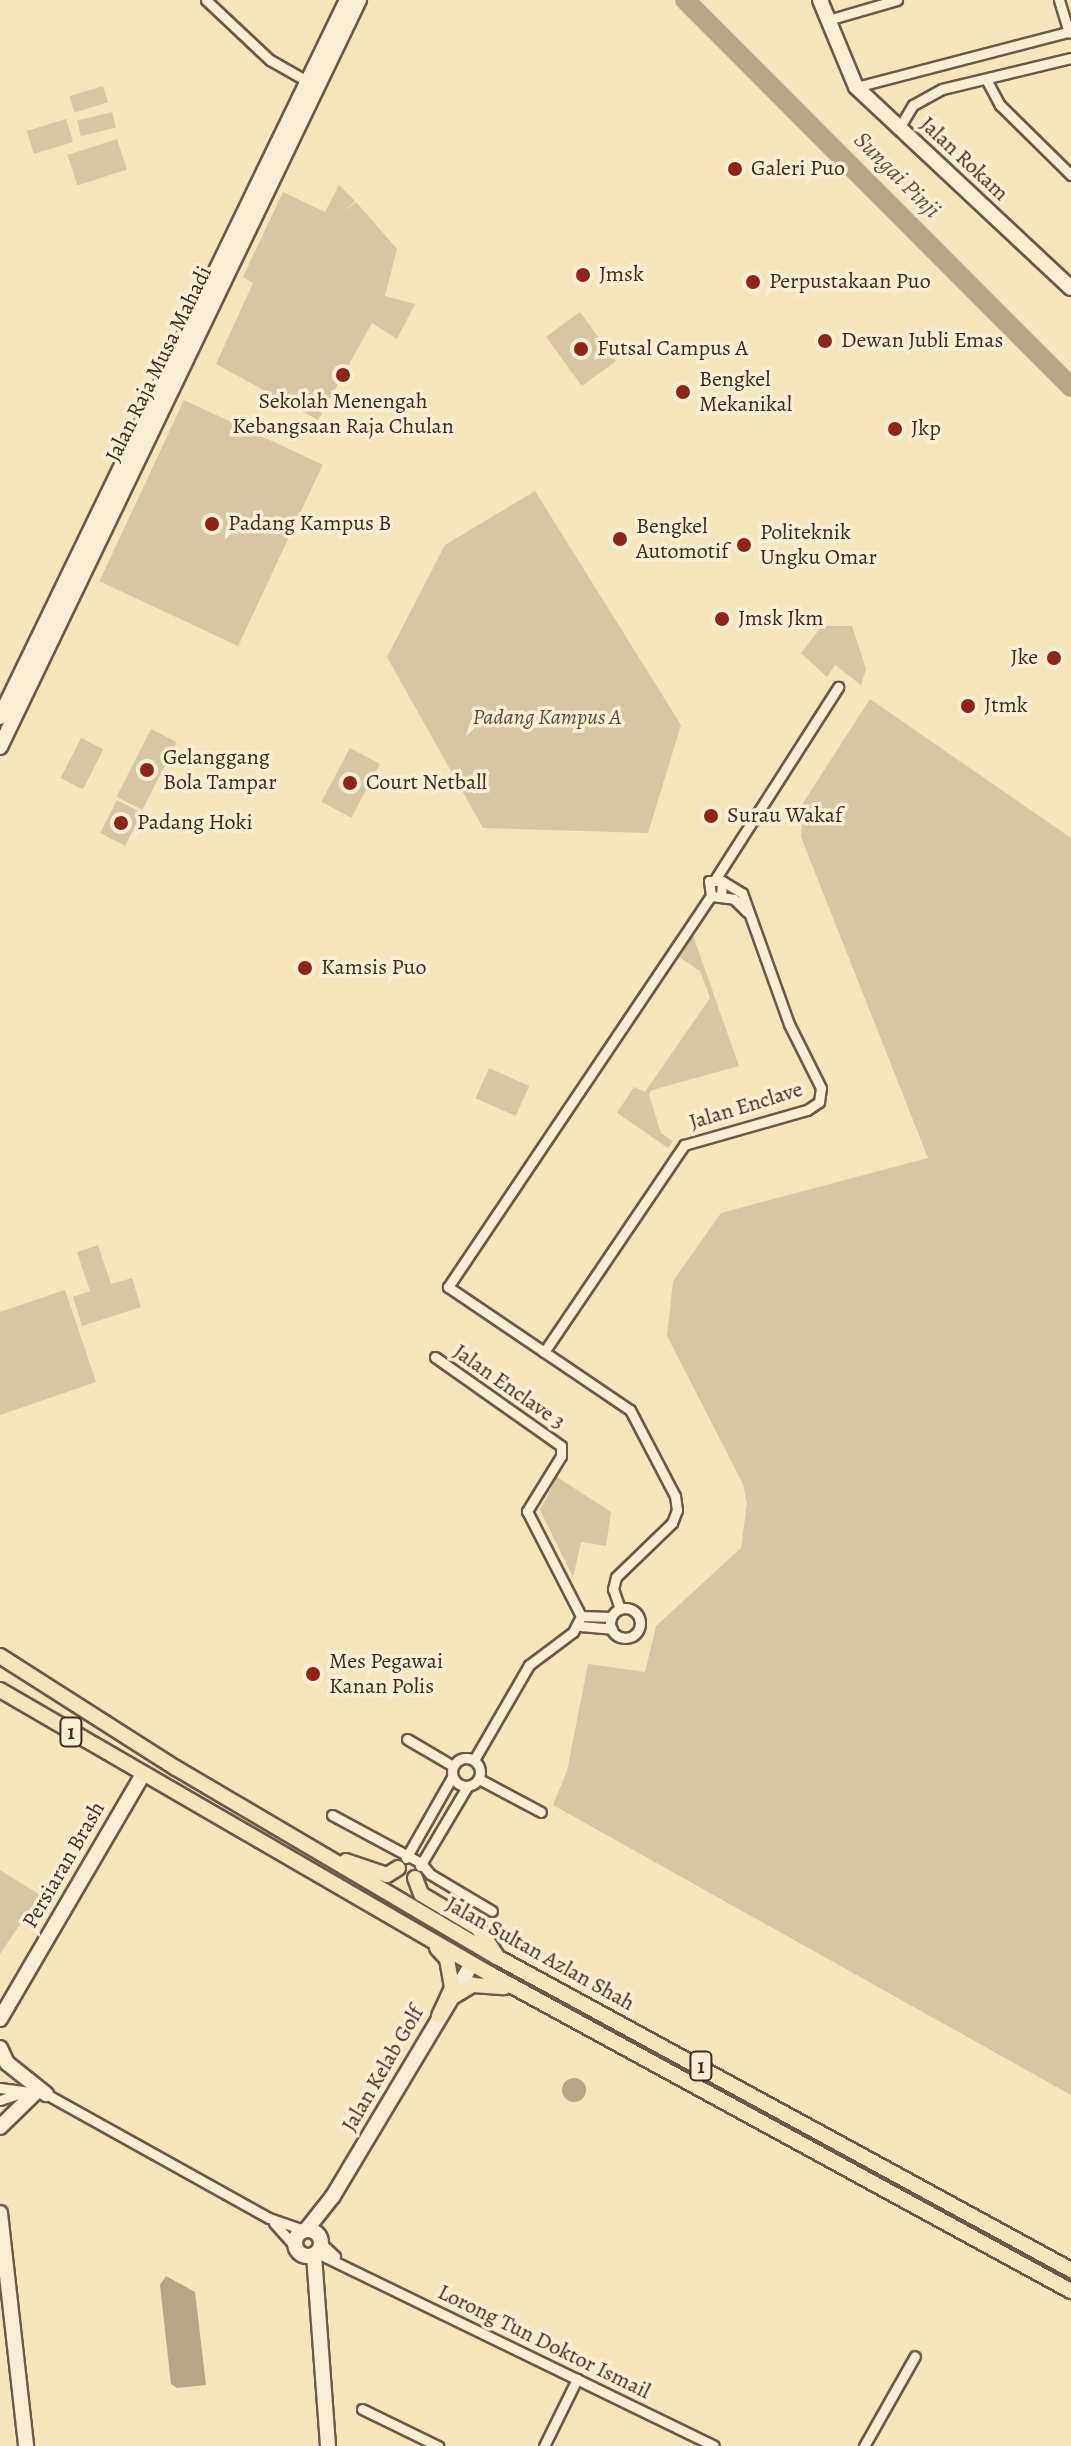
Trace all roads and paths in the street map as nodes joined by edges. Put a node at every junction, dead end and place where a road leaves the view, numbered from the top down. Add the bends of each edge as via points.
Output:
1 (206, 0) edge
2 (347, 0) edge
3 (359, 0) edge
4 (820, 0) edge
5 (897, 0) edge
6 (1059, 0) edge
7 (828, 20) junction
8 (1070, 31) edge
9 (1071, 58) edge
10 (986, 79) junction
11 (312, 84) junction
12 (856, 87) junction
13 (899, 128) junction
14 (1071, 175) edge
15 (1071, 288) edge
16 (53, 621) junction
17 (838, 687) dead end
18 (1, 714) edge
19 (0, 747) edge
20 (719, 880) junction
21 (716, 896) junction
22 (750, 914) junction
23 (544, 1352) junction
24 (435, 1357) dead end
25 (620, 1609) junction
26 (611, 1617) junction
27 (580, 1621) junction
28 (612, 1629) junction
29 (0, 1656) edge
30 (0, 1690) edge
31 (407, 1739) dead end
32 (474, 1760) junction
33 (453, 1766) junction
34 (143, 1774) junction
35 (452, 1777) junction
36 (479, 1779) junction
37 (467, 1787) junction
38 (541, 1812) dead end
39 (332, 1815) dead end
40 (408, 1855) junction
41 (325, 1857) junction
42 (421, 1863) junction
43 (398, 1868) joint
44 (415, 1878) joint
45 (492, 1911) dead end
46 (422, 1934) junction
47 (497, 1957) junction
48 (472, 1964) junction
49 (527, 1994) junction
50 (451, 1998) junction
51 (439, 2016) junction
52 (0, 2019) edge
53 (0, 2048) edge
54 (0, 2088) edge
55 (35, 2093) junction
56 (0, 2100) edge
57 (0, 2127) edge
58 (0, 2213) edge
59 (269, 2218) junction
60 (310, 2243) junction
61 (1071, 2270) edge
62 (1071, 2291) edge
63 (915, 2356) dead end
64 (577, 2379) junction
65 (362, 2409) dead end
66 (26, 2446) edge
67 (328, 2446) edge
68 (439, 2446) edge
69 (544, 2446) edge
70 (714, 2446) edge
71 (864, 2446) edge

1 - 11 street via 270,60
2 - 11 main road, Jalan Raja Musa Mahadi
3 - 11 main road, Jalan Raja Musa Mahadi
4 - 7 main road
5 - 7 street
6 - 8 street
7 - 12 main road
8 - 12 street
9 - 10 street, Jalan Rokam
10 - 13 street, Jalan Rokam via 942,89 913,105
10 - 14 street via 1000,105
11 - 16 main road, Jalan Raja Musa Mahadi
12 - 13 main road
13 - 15 main road, Jalan Rokam
16 - 18 main road, Jalan Raja Musa Mahadi
16 - 19 main road, Jalan Raja Musa Mahadi
17 - 20 street
20 - 21 street
20 - 21 street via 707,883
20 - 22 street, Jalan Enclave via 738,887
21 - 22 street via 734,899
21 - 23 street via 448,1287
22 - 23 street, Jalan Enclave via 789,1024 821,1088 819,1102 684,1145
23 - 25 street via 630,1410 675,1496 672,1523 616,1577 613,1589
24 - 27 street, Jalan Enclave 3 via 561,1446 561,1456 527,1511
25 - 26 street
25 - 28 street via 633,1611 640,1627 627,1638
26 - 27 street
26 - 28 street
27 - 28 street
27 - 32 street via 529,1665
29 - 41 main road, Jalan Sultan Azlan Shah / 1
30 - 34 main road, Jalan Sultan Azlan Shah / 1
31 - 33 street
32 - 33 street via 460,1759
32 - 36 street
33 - 35 street
34 - 46 main road, Jalan Sultan Azlan Shah / 1
34 - 52 main road, Persiaran Brash
35 - 37 street
35 - 40 street
36 - 37 street
36 - 38 street
37 - 42 street
39 - 40 street
40 - 42 street
40 - 43 street
41 - 43 main road via 379,1874
41 - 47 main road, Jalan Sultan Azlan Shah / 1
41 - 48 main road via 336,1872 459,1945
42 - 44 street
42 - 45 street via 430,1874
44 - 47 main road via 421,1894 478,1928
46 - 48 main road, Jalan Sultan Azlan Shah / 1
46 - 51 main road via 447,1959 451,1974 452,1988
47 - 61 main road, Jalan Sultan Azlan Shah / 1
48 - 49 main road, Jalan Sultan Azlan Shah / 1
48 - 50 main road, Jalan Kelab Golf
49 - 50 main road via 486,1983
49 - 62 main road, Jalan Sultan Azlan Shah / 1
50 - 51 main road, Jalan Kelab Golf
51 - 60 main road, Jalan Kelab Golf
53 - 55 main road
54 - 55 street, Lorong Tun Doktor Ismail
55 - 56 street
55 - 57 main road
55 - 59 street, Lorong Tun Doktor Ismail
58 - 66 main road
59 - 60 street, Lorong Tun Doktor Ismail
59 - 60 street, Lorong Tun Doktor Ismail
60 - 64 street, Lorong Tun Doktor Ismail
60 - 67 main road
63 - 71 street
64 - 69 street
64 - 70 street, Lorong Tun Doktor Ismail
65 - 68 street

